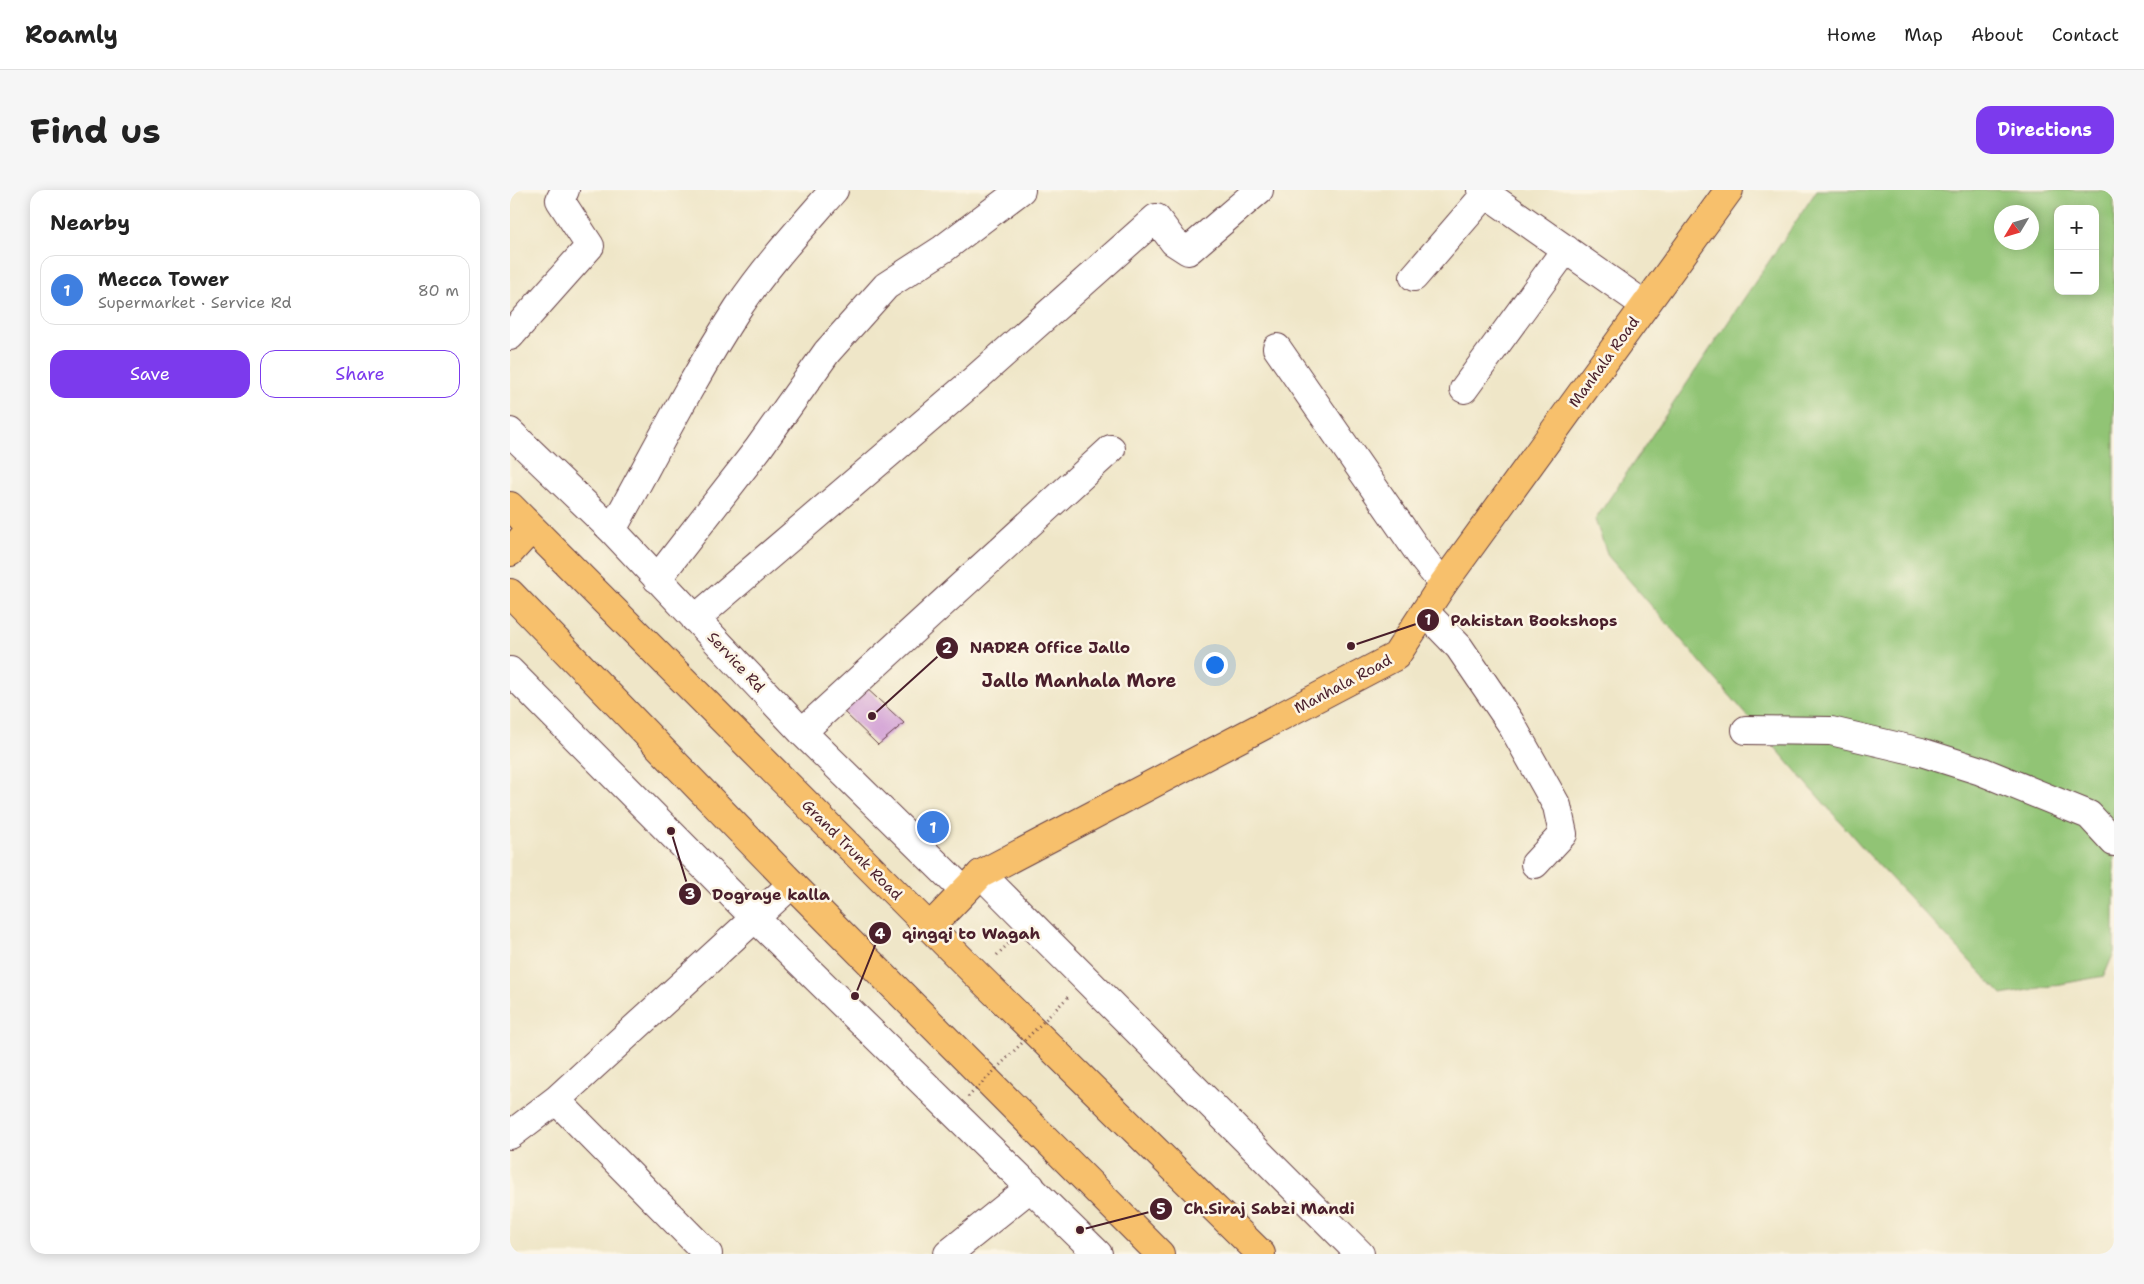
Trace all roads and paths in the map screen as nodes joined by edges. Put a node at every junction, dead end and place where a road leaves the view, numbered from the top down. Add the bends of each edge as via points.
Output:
1 (566, 190) edge
2 (834, 190) edge
3 (1021, 190) edge
4 (1259, 190) edge
5 (1729, 190) edge
6 (1486, 191) edge
7 (1566, 249) junction
8 (1414, 277) dead end
9 (1645, 305) junction
10 (510, 336) edge
11 (1277, 348) dead end
12 (1464, 389) dead end
13 (510, 432) edge
14 (1111, 449) dead end
15 (510, 506) edge
16 (532, 528) junction
17 (612, 530) junction
18 (510, 552) edge
19 (656, 579) junction
20 (1443, 584) junction
21 (510, 593) edge
22 (1425, 612) junction
23 (695, 619) junction
24 (510, 671) edge
25 (1746, 730) dead end
26 (802, 732) junction
27 (2114, 842) edge
28 (1534, 864) dead end
29 (973, 883) junction
30 (792, 884) junction
31 (756, 919) junction
32 (930, 927) junction
33 (1013, 939) dead end
34 (976, 974) junction
35 (1070, 994) dead end
36 (968, 1097) dead end
37 (556, 1100) junction
38 (510, 1135) edge
39 (1031, 1187) junction
40 (708, 1254) edge
41 (948, 1254) edge
42 (1098, 1254) edge
43 (1160, 1254) edge
44 (1261, 1254) edge
45 (1360, 1254) edge

1 - 10 street via 560,200 590,246
2 - 17 street via 739,307
3 - 19 street via 943,249 886,286 827,352 758,449
4 - 23 street via 1188,251 1174,242 1156,218 965,388
5 - 9 main road, Manhala Road
6 - 7 street
6 - 8 street
7 - 9 street
7 - 12 street
9 - 20 main road, Manhala Road
11 - 20 street
13 - 17 street, Service Rd
14 - 26 street
15 - 16 main road, Grand Trunk Road
16 - 18 main road
16 - 32 main road, Grand Trunk Road
17 - 19 street, Service Rd
19 - 23 street, Service Rd
20 - 22 main road, Manhala Road
21 - 30 main road
22 - 28 street via 1459,647 1510,722 1557,806 1563,834
22 - 29 main road, Manhala Road via 1396,656
23 - 26 street, Service Rd
24 - 31 street
25 - 27 street via 1831,731 1921,752 2089,815
26 - 29 street, Service Rd
29 - 32 main road, Manhala Road
29 - 45 street, Service Rd
30 - 31 street
30 - 43 main road
31 - 37 street
31 - 39 street
32 - 34 main road, Grand Trunk Road
33 - 34 path
34 - 44 main road, Grand Trunk Road
35 - 36 path, bridge
37 - 38 street
37 - 40 street
39 - 41 street
39 - 42 street

